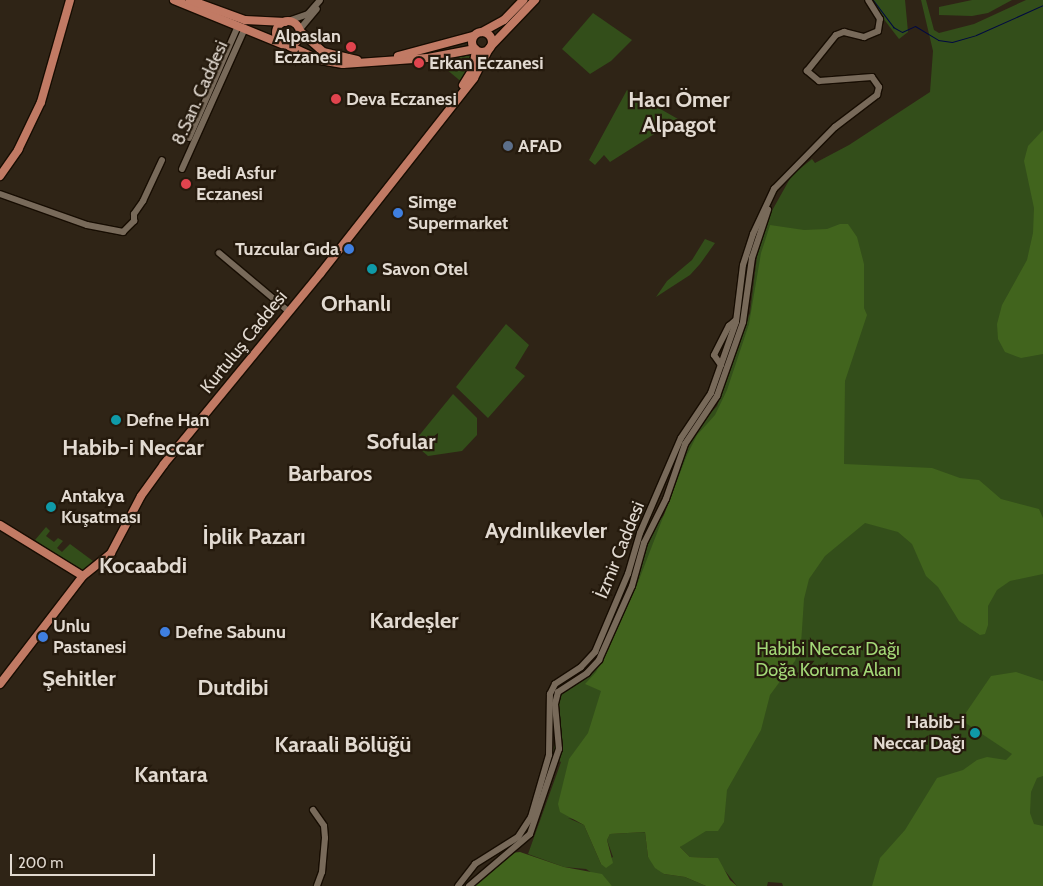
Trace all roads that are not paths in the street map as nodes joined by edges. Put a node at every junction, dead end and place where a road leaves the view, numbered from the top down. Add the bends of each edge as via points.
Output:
1 (65, 0) edge
2 (70, 0) edge
3 (174, 0) edge
4 (190, 0) edge
5 (320, 0) edge
6 (324, 0) edge
7 (523, 0) edge
8 (535, 0) edge
9 (868, 0) edge
10 (63, 17) junction
11 (286, 21) junction
12 (241, 27) junction
13 (300, 30) junction
14 (482, 32) junction
15 (474, 36) junction
16 (286, 45) junction
17 (490, 48) junction
18 (476, 50) junction
19 (189, 138) dead end
20 (427, 138) junction
21 (162, 160) dead end
22 (182, 169) dead end
23 (0, 176) edge
24 (774, 189) junction
25 (0, 194) edge
26 (219, 253) dead end
27 (288, 311) junction
28 (0, 526) edge
29 (83, 576) junction
30 (0, 684) edge
31 (313, 810) dead end
32 (317, 886) edge
33 (458, 886) edge
34 (469, 886) edge

1 - 10 main road
2 - 10 main road
3 - 12 main road
4 - 11 main road via 244,20
5 - 11 street via 308,14
6 - 13 street
7 - 14 main road via 504,20
8 - 17 main road
9 - 24 street, İzmir Caddesi via 880,19 878,31 864,37 844,32 836,35 807,71 819,82 872,77 879,87 877,95 835,127
10 - 23 main road via 41,102 18,150
11 - 13 main road
11 - 16 main road via 276,30 277,38
12 - 16 main road
12 - 19 street, 8.San. Caddesi
12 - 22 street, 8.San. Caddesi
13 - 15 main road via 323,52 354,60 412,54
13 - 16 main road via 298,41
14 - 15 main road
14 - 17 main road via 490,37
15 - 18 main road via 472,42
16 - 18 main road via 320,60 343,64 428,58
17 - 18 main road
17 - 20 main road via 474,78
18 - 20 main road via 474,69
20 - 27 main road, Kurtuluş Caddesi
21 - 25 street via 144,201 134,214 134,221 123,232 87,225
24 - 33 street, İzmir Caddesi via 743,265 736,320 709,398 681,438 640,533 628,574 595,652 581,667 555,684 550,694 549,755 526,826 518,837 475,864
24 - 34 street, İzmir Caddesi via 752,258 743,322 717,396 685,444 666,499 644,543 632,586 599,660 587,673 558,692 555,704 559,749 536,820 525,840
26 - 27 street
27 - 29 main road, Kurtuluş Caddesi via 164,464 141,496 111,553
28 - 29 main road
29 - 30 main road, Kurtuluş Caddesi
31 - 32 street via 324,826 325,838 322,872

